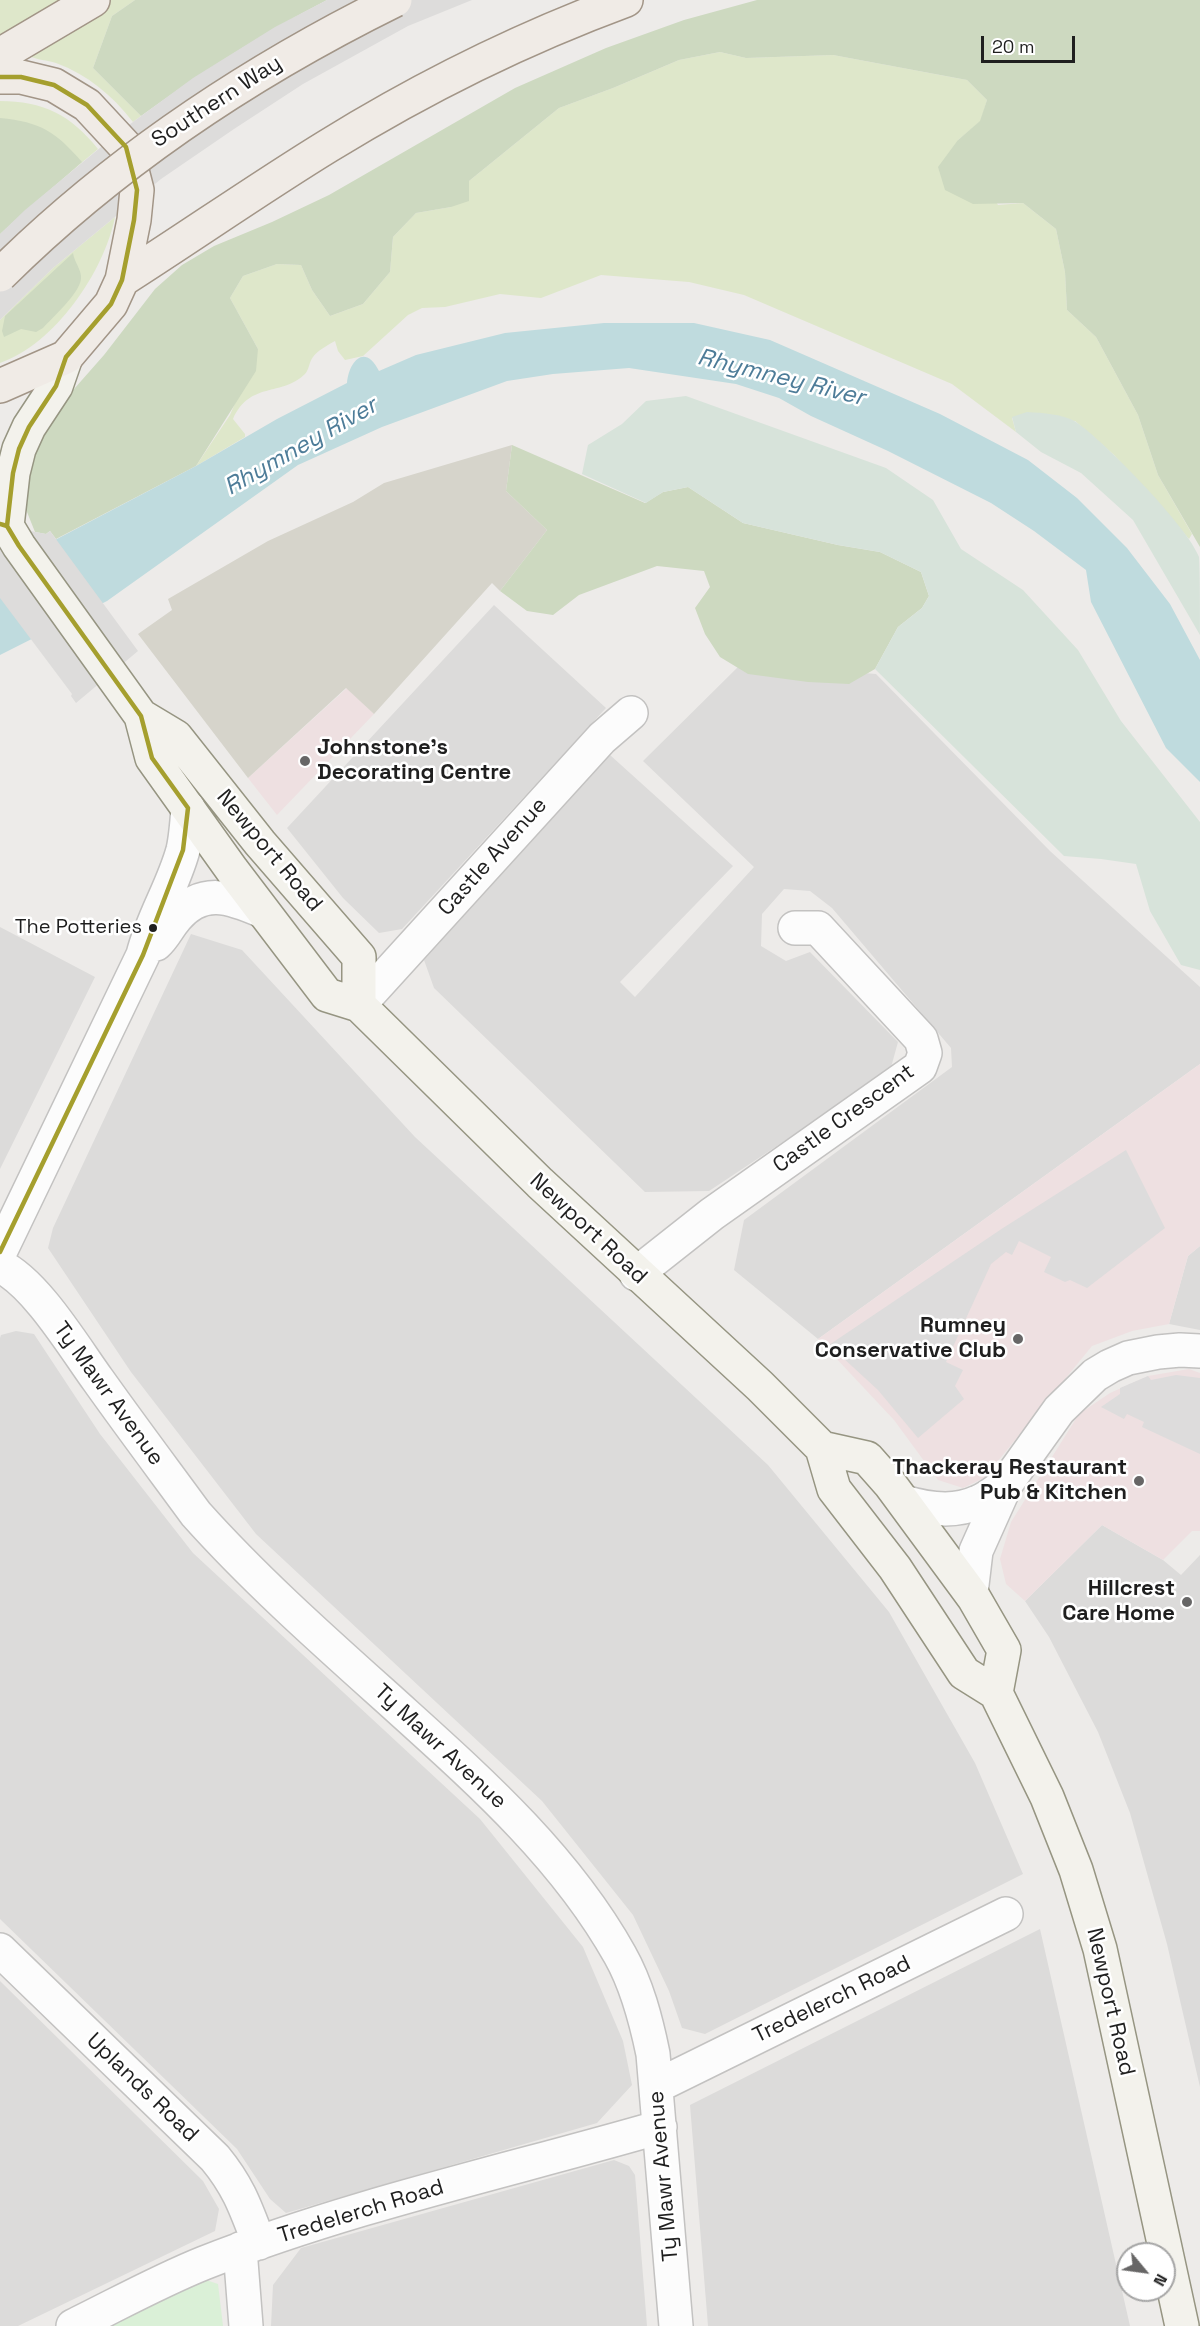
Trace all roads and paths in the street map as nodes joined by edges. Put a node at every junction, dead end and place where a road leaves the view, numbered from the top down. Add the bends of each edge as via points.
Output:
1 (93, 0) edge
2 (395, 0) edge
3 (626, 0) edge
4 (0, 55) edge
5 (0, 77) edge
6 (0, 274) edge
7 (122, 280) junction
8 (66, 357) junction
9 (0, 386) edge
10 (3, 525) edge
11 (631, 713) dead end
12 (141, 716) junction
13 (188, 808) junction
14 (262, 911) junction
15 (795, 928) dead end
16 (143, 955) junction
17 (359, 1005) junction
18 (0, 1252) edge
19 (0, 1266) edge
20 (636, 1274) junction
21 (1200, 1352) edge
22 (822, 1448) junction
23 (1006, 1484) junction
24 (904, 1502) junction
25 (971, 1593) junction
26 (996, 1693) junction
27 (1006, 1914) dead end
28 (0, 1950) edge
29 (657, 2086) junction
30 (660, 2127) junction
31 (250, 2246) junction
32 (73, 2326) edge
33 (246, 2326) edge
34 (676, 2326) edge
35 (1182, 2326) edge

1 - 4 main road
2 - 6 main road, Southern Way, bridge via 288,55 150,145
3 - 7 main road via 573,19 394,109 329,146
5 - 7 main road via 38,80 68,92 101,118 126,147 137,190
7 - 8 main road via 111,304
8 - 9 main road
8 - 10 main road, Newport Road via 56,386 28,427 19,449
10 - 12 main road, Newport Road
11 - 17 street, Castle Avenue via 602,738
12 - 13 main road, Newport Road via 152,758
12 - 17 main road, Newport Road via 176,737 260,843 359,957
13 - 14 main road, Newport Road
13 - 16 street via 183,850
14 - 16 street via 235,899 198,899 175,918 165,936
14 - 17 main road, Newport Road via 327,995
15 - 20 street, Castle Crescent via 818,928 921,1039 925,1053 920,1067 712,1214
16 - 18 street
17 - 20 main road, Newport Road
19 - 29 street, Ty Mawr Avenue via 21,1280 49,1313 196,1514 219,1539 308,1627 492,1792 559,1867 621,1956 647,2024
20 - 22 main road, Newport Road
21 - 23 street via 1180,1350 1138,1356 1095,1375 1059,1410
22 - 24 main road via 867,1458
22 - 26 main road, Newport Road via 834,1489 895,1568 964,1673
23 - 24 street via 978,1503 959,1508 938,1509
23 - 25 street via 976,1551
24 - 25 main road
25 - 26 main road via 1005,1650
26 - 35 main road, Newport Road via 1047,1797 1076,1870 1100,1949
27 - 29 street, Tredelerch Road
28 - 31 street, Uplands Road via 215,2158 242,2197
29 - 30 street, Ty Mawr Avenue
30 - 31 street, Tredelerch Road via 380,2204
30 - 34 street, Ty Mawr Avenue
31 - 32 street, Tredelerch Road via 201,2264
31 - 33 street, Uplands Road

